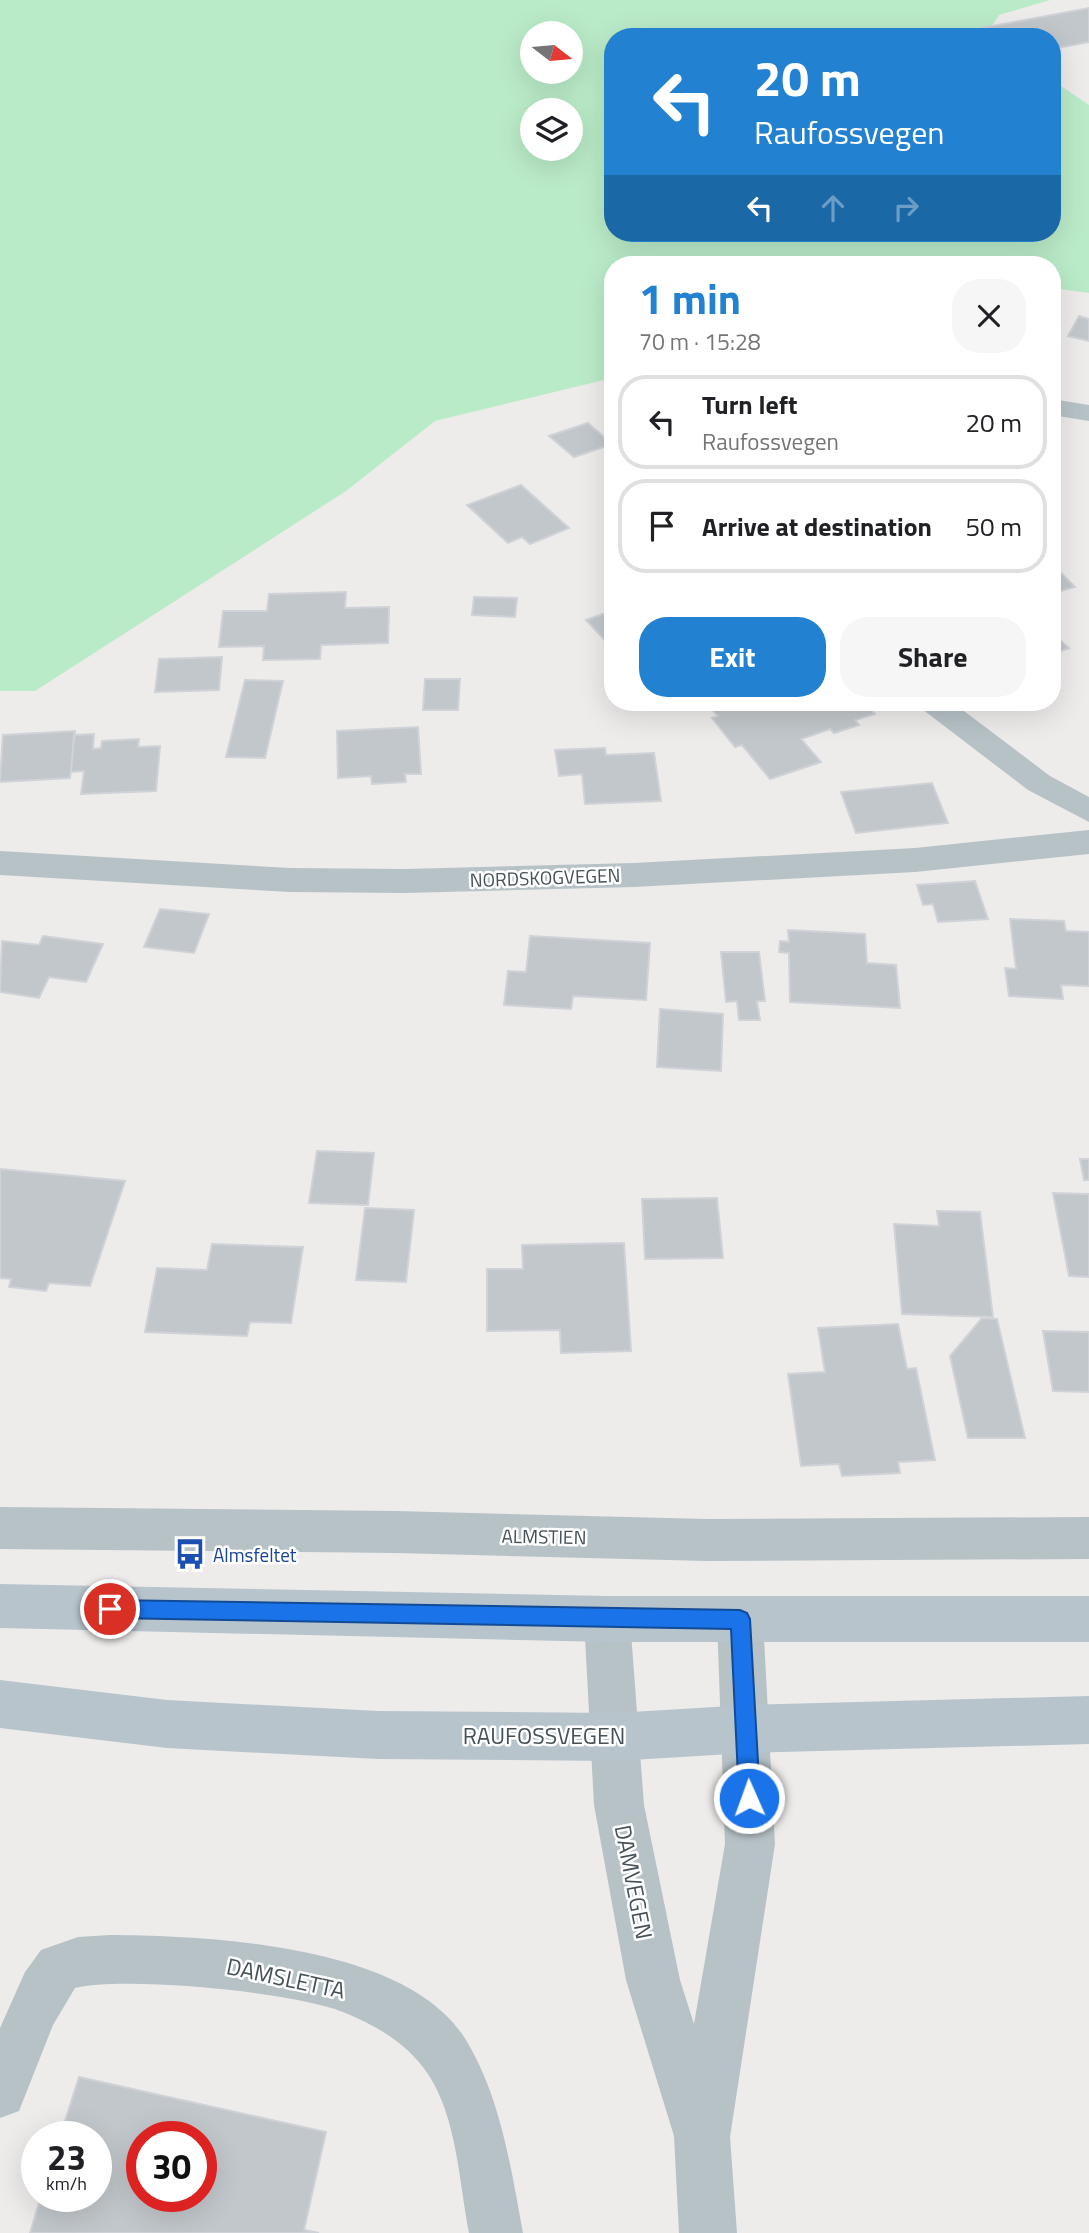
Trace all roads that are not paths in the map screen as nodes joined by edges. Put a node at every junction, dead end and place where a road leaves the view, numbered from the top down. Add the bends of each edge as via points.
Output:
1 (1061, 408) edge
2 (1089, 413) edge
3 (945, 711) edge
4 (1089, 811) edge
5 (1089, 842) edge
6 (0, 863) edge
7 (0, 1528) edge
8 (1089, 1538) edge
9 (0, 1606) edge
10 (607, 1619) junction
11 (740, 1619) junction
12 (1089, 1619) edge
13 (0, 1704) edge
14 (1089, 1720) edge
15 (747, 1729) junction
16 (615, 1737) junction
17 (0, 2092) edge
18 (702, 2137) junction
19 (496, 2233) edge
20 (708, 2233) edge

1 - 2 street
3 - 4 lane via 1039,783
5 - 6 street, NORDSKOGVEGEN via 915,860 404,881 290,880
7 - 8 street, ALMSTIEN via 707,1540
9 - 10 main road
10 - 11 main road
10 - 16 street, DAMVEGEN
11 - 12 main road
11 - 15 street, DAMVEGEN
13 - 16 main road, RAUFOSSVEGEN via 180,1725 378,1735
14 - 15 main road, RAUFOSSVEGEN
15 - 16 main road, RAUFOSSVEGEN
15 - 18 street, DAMVEGEN via 750,1844
16 - 18 street, DAMVEGEN via 619,1805 653,1980
17 - 19 lane, DAMSLETTA via 44,1988 59,1968 80,1961 208,1962 340,1985 433,2037 457,2073 477,2138
18 - 20 street, DAMVEGEN

